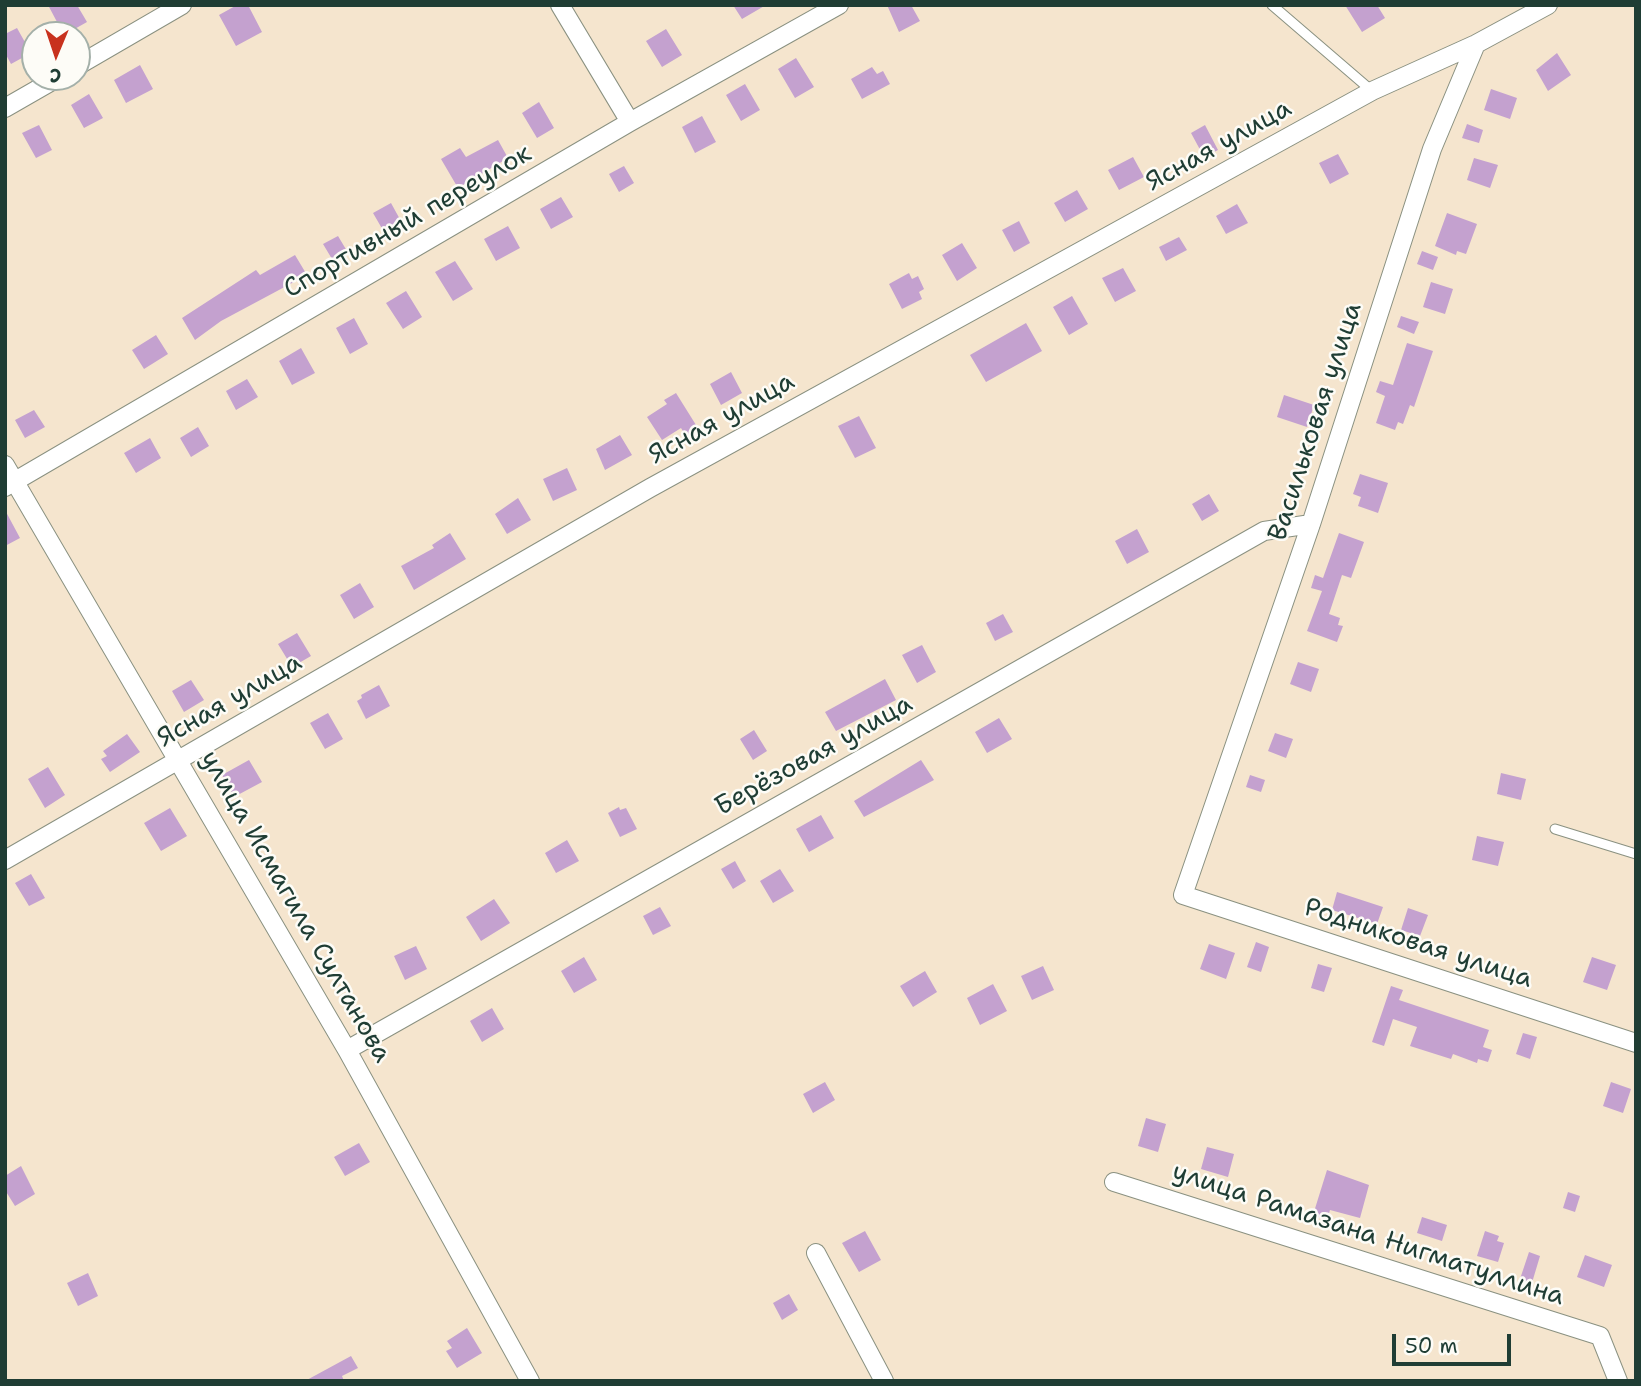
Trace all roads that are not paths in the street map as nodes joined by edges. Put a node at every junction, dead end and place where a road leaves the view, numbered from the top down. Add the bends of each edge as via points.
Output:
1 (182, 5) edge
2 (560, 5) edge
3 (839, 5) edge
4 (1272, 5) edge
5 (1548, 5) edge
6 (1476, 44) junction
7 (91, 58) edge
8 (35, 91) edge
9 (1372, 91) junction
10 (5, 108) edge
11 (630, 122) junction
12 (5, 465) edge
13 (10, 485) edge
14 (1311, 524) junction
15 (180, 761) junction
16 (1555, 828) dead end
17 (1636, 854) edge
18 (5, 860) edge
19 (1183, 895) joint
20 (1636, 1043) edge
21 (348, 1050) junction
22 (1114, 1182) dead end
23 (816, 1253) dead end
24 (530, 1381) edge
25 (884, 1381) edge
26 (1618, 1381) edge

1 - 7 street
2 - 11 street
3 - 11 street, Спортивный переулок
4 - 9 lane
5 - 6 street
6 - 9 street, Ясная улица
6 - 14 street, Васильковая улица via 1432,149
8 - 10 street
9 - 15 street, Ясная улица via 650,488
11 - 13 street, Спортивный переулок
12 - 13 street, улица Исмагила Султанова
13 - 15 street, улица Исмагила Султанова
14 - 19 street, Васильковая улица
14 - 21 street, Берёзовая улица via 1264,531
15 - 18 street, Ясная улица
15 - 21 street, улица Исмагила Султанова
16 - 17 lane
19 - 20 street, Родниковая улица
21 - 24 street, улица Исмагила Султанова
22 - 26 street, улица Рамазана Нигматуллина via 1600,1336
23 - 25 street

